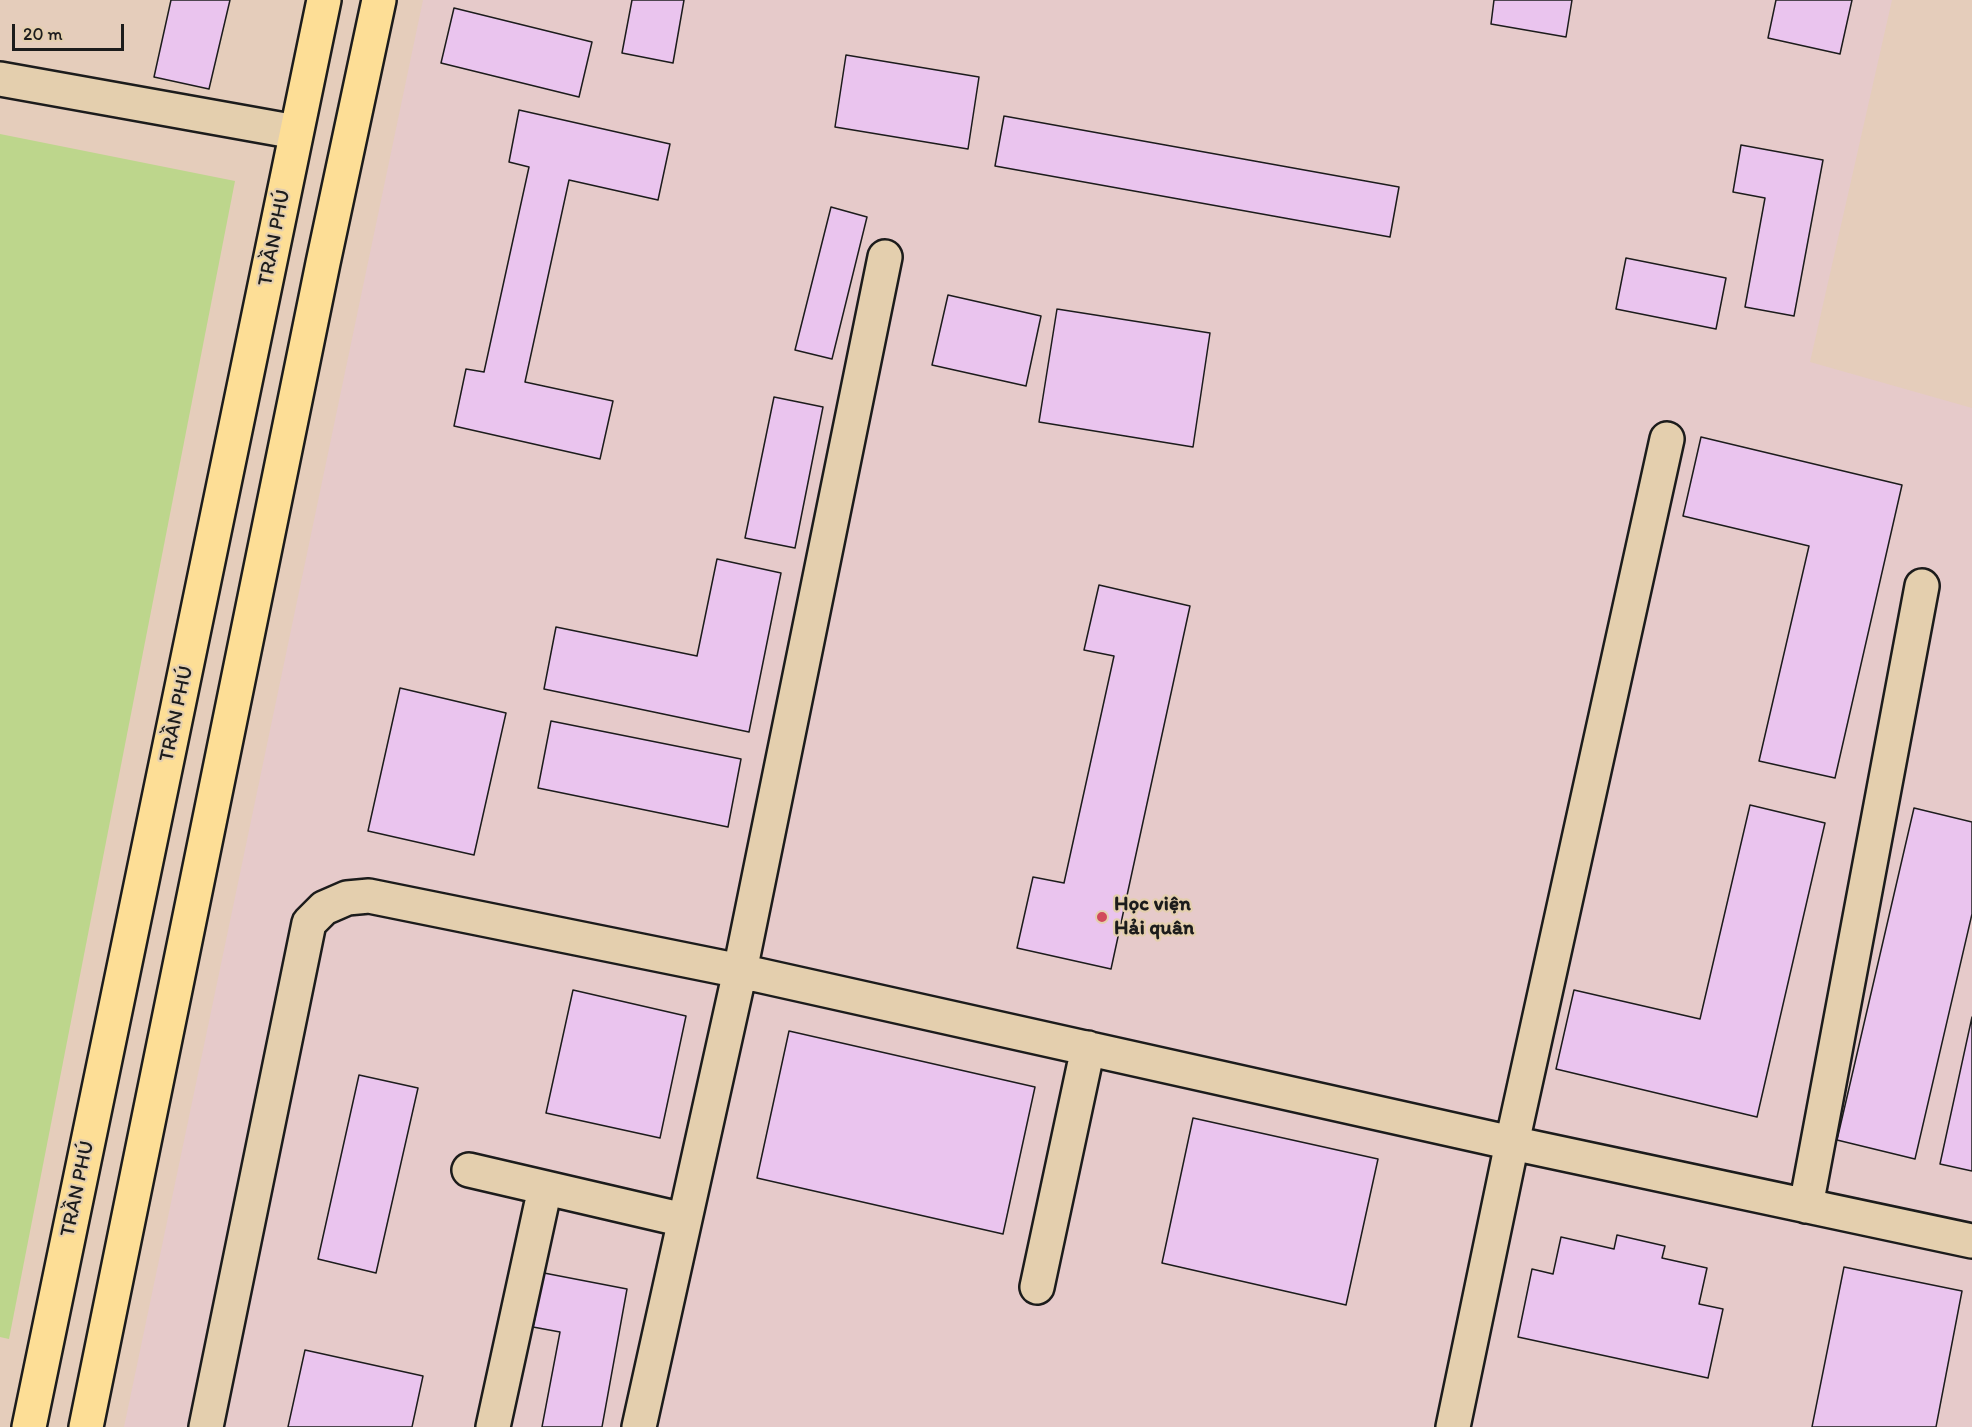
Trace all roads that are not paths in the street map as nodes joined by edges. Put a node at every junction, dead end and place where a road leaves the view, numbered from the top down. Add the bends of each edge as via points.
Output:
1 (324, 0) edge
2 (379, 0) edge
3 (0, 79) edge
4 (296, 132) junction
5 (278, 219) junction
6 (330, 231) junction
7 (885, 257) dead end
8 (1667, 439) dead end
9 (1922, 586) dead end
10 (740, 971) junction
11 (1088, 1048) junction
12 (1512, 1143) junction
13 (469, 1170) dead end
14 (545, 1188) junction
15 (1806, 1206) junction
16 (684, 1220) junction
17 (1972, 1241) edge
18 (1037, 1287) dead end
19 (29, 1427) edge
20 (86, 1427) edge
21 (206, 1427) edge
22 (493, 1427) edge
23 (639, 1427) edge
24 (1453, 1427) edge

1 - 4 main road, TRẦN PHÚ
2 - 6 main road
3 - 4 lane
4 - 5 main road, TRẦN PHÚ
5 - 6 main road
5 - 19 main road, TRẦN PHÚ
6 - 20 main road
7 - 10 lane
8 - 12 lane
9 - 15 lane
10 - 11 lane
10 - 16 lane
10 - 21 lane via 369,896 347,898 324,908 309,922
11 - 12 lane
11 - 18 lane
12 - 15 lane
12 - 24 lane
13 - 14 lane
14 - 16 lane
14 - 22 lane
15 - 17 lane
16 - 23 lane

